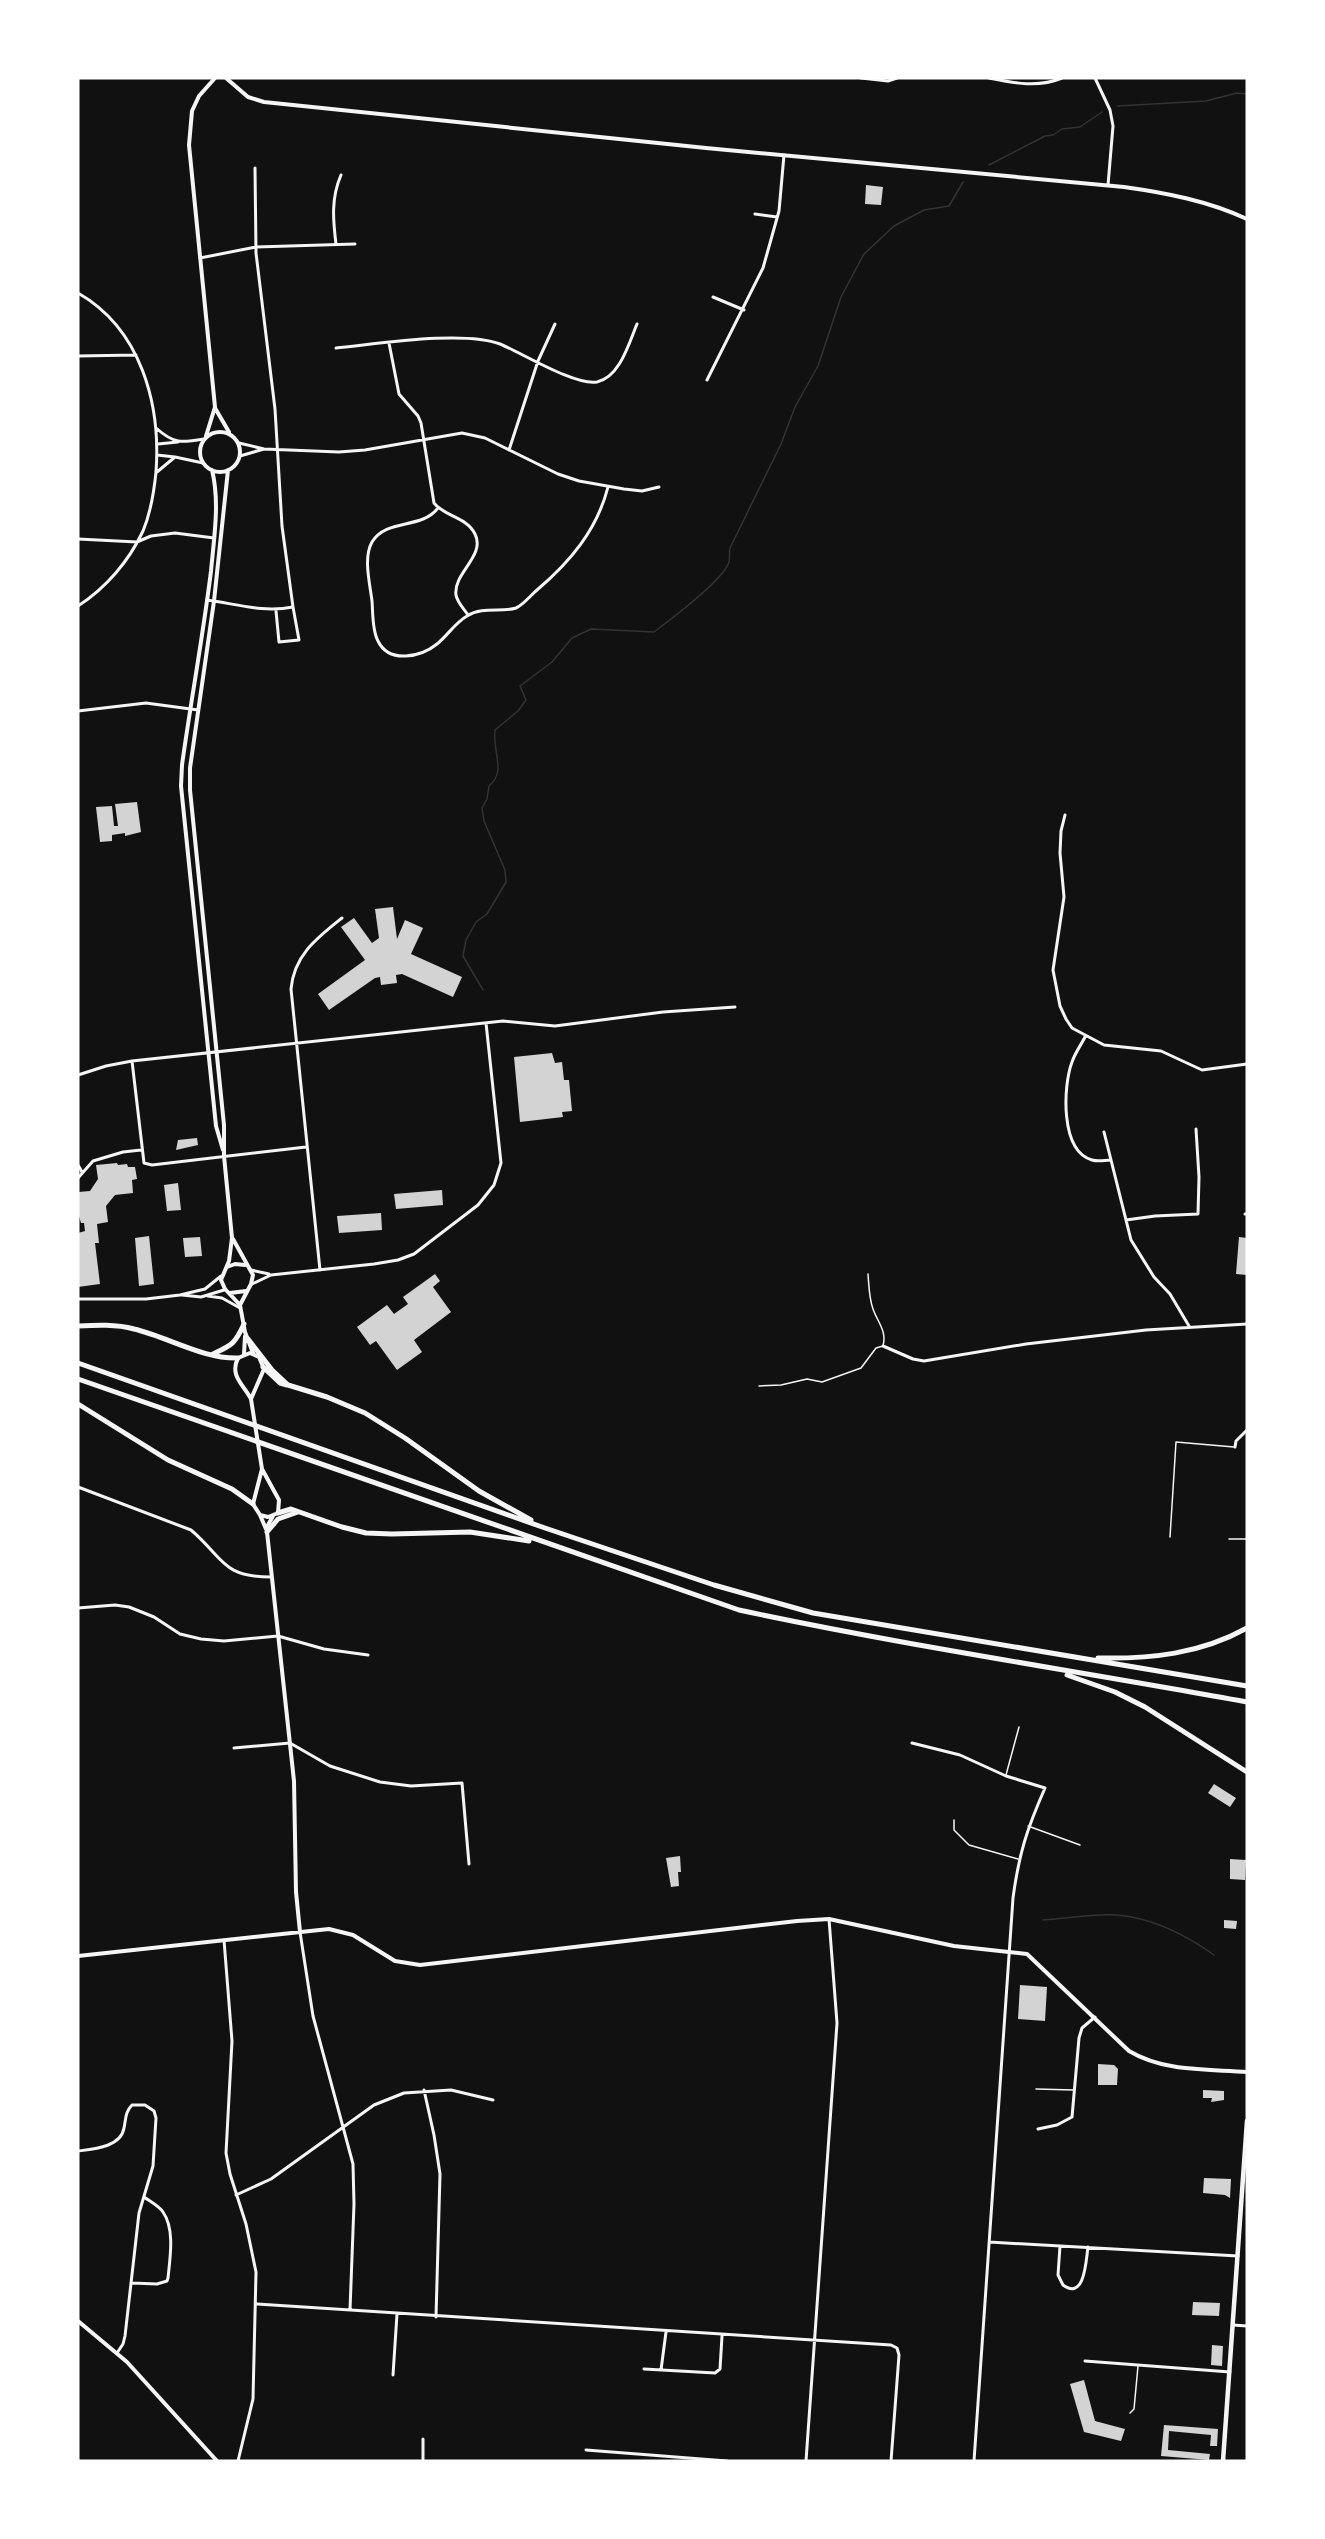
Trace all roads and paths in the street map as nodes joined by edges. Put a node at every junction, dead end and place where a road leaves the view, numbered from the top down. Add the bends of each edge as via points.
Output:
1 (215, 78) edge
2 (226, 78) edge
3 (861, 78) edge
4 (897, 78) edge
5 (989, 78) edge
6 (1062, 78) edge
7 (1095, 78) edge
8 (784, 155) junction
9 (255, 168) dead end
10 (341, 175) dead end
11 (1108, 185) junction
12 (755, 214) dead end
13 (777, 218) junction
14 (1247, 219) edge
15 (336, 244) junction
16 (355, 244) dead end
17 (256, 247) junction
18 (200, 258) junction
19 (78, 293) edge
20 (713, 297) dead end
21 (744, 309) junction
22 (555, 324) dead end
23 (638, 324) dead end
24 (389, 343) junction
25 (336, 348) dead end
26 (136, 355) junction
27 (78, 356) edge
28 (538, 361) junction
29 (707, 380) dead end
30 (215, 407) junction
31 (156, 428) junction
32 (232, 435) junction
33 (205, 438) junction
34 (425, 439) junction
35 (180, 442) junction
36 (238, 443) junction
37 (157, 444) junction
38 (264, 449) junction
39 (277, 450) junction
40 (509, 450) junction
41 (157, 455) junction
42 (240, 456) junction
43 (175, 457) junction
44 (203, 463) junction
45 (212, 470) junction
46 (228, 470) junction
47 (155, 473) junction
48 (608, 487) junction
49 (659, 487) dead end
50 (438, 507) junction
51 (214, 538) junction
52 (222, 539) junction
53 (78, 540) edge
54 (137, 542) junction
55 (207, 600) junction
56 (214, 601) junction
57 (78, 606) edge
58 (293, 607) junction
59 (276, 611) junction
60 (468, 615) junction
61 (190, 709) junction
62 (198, 710) junction
63 (78, 711) edge
64 (1065, 815) dead end
65 (342, 918) dead end
66 (735, 1007) dead end
67 (486, 1023) junction
68 (1085, 1037) junction
69 (296, 1044) junction
70 (217, 1052) junction
71 (208, 1053) junction
72 (132, 1061) junction
73 (1247, 1064) edge
74 (78, 1075) edge
75 (1196, 1129) dead end
76 (1104, 1132) dead end
77 (306, 1147) junction
78 (141, 1150) junction
79 (224, 1156) junction
80 (1111, 1160) junction
81 (78, 1165) edge
82 (81, 1174) junction
83 (78, 1178) edge
84 (1126, 1220) junction
85 (232, 1238) junction
86 (246, 1265) junction
87 (226, 1268) junction
88 (251, 1270) junction
89 (320, 1270) junction
90 (868, 1274) dead end
91 (271, 1275) junction
92 (220, 1276) junction
93 (251, 1284) junction
94 (227, 1291) junction
95 (247, 1291) junction
96 (180, 1295) junction
97 (206, 1296) junction
98 (78, 1299) edge
99 (240, 1307) junction
100 (244, 1324) junction
101 (1247, 1324) edge
102 (78, 1326) edge
103 (1190, 1326) junction
104 (245, 1332) junction
105 (248, 1339) junction
106 (883, 1346) junction
107 (253, 1353) junction
108 (213, 1354) junction
109 (244, 1354) junction
110 (238, 1358) junction
111 (78, 1363) edge
112 (263, 1367) junction
113 (78, 1379) edge
114 (288, 1385) junction
115 (759, 1386) dead end
116 (251, 1399) junction
117 (78, 1404) edge
118 (1247, 1430) edge
119 (1235, 1447) joint
120 (262, 1469) junction
121 (78, 1487) edge
122 (253, 1504) junction
123 (300, 1512) junction
124 (260, 1515) junction
125 (275, 1515) junction
126 (545, 1528) junction
127 (267, 1532) junction
128 (1170, 1537) dead end
129 (1229, 1539) dead end
130 (1247, 1539) edge
131 (548, 1545) junction
132 (272, 1577) junction
133 (78, 1608) edge
134 (1247, 1628) edge
135 (278, 1636) junction
136 (368, 1655) dead end
137 (1077, 1658) junction
138 (1051, 1669) junction
139 (1247, 1686) edge
140 (1247, 1702) edge
141 (1019, 1727) dead end
142 (290, 1743) junction
143 (912, 1743) dead end
144 (234, 1748) dead end
145 (1247, 1772) edge
146 (1006, 1776) junction
147 (954, 1820) dead end
148 (1028, 1826) junction
149 (1080, 1845) dead end
150 (1018, 1859) junction
151 (469, 1864) dead end
152 (829, 1919) junction
153 (300, 1932) junction
154 (224, 1940) junction
155 (1010, 1951) junction
156 (78, 1956) edge
157 (1095, 2017) junction
158 (1247, 2072) edge
159 (1036, 2089) dead end
160 (423, 2090) junction
161 (1075, 2090) junction
162 (493, 2100) dead end
163 (1247, 2121) edge
164 (344, 2127) junction
165 (1038, 2129) dead end
166 (78, 2151) edge
167 (236, 2195) junction
168 (144, 2197) junction
169 (989, 2242) junction
170 (1060, 2246) junction
171 (1088, 2247) junction
172 (1238, 2256) junction
173 (132, 2283) junction
174 (257, 2304) junction
175 (350, 2310) junction
176 (397, 2314) junction
177 (436, 2317) junction
178 (78, 2321) edge
179 (1233, 2325) junction
180 (1247, 2326) edge
181 (666, 2332) junction
182 (722, 2336) junction
183 (814, 2342) junction
184 (117, 2353) junction
185 (1086, 2361) dead end
186 (1138, 2365) junction
187 (644, 2370) dead end
188 (661, 2370) junction
189 (1230, 2372) junction
190 (393, 2375) dead end
191 (1130, 2413) dead end
192 (423, 2439) dead end
193 (586, 2450) dead end
194 (679, 2459) edge
195 (217, 2461) edge
196 (238, 2461) edge
197 (423, 2461) edge
198 (727, 2461) edge
199 (806, 2461) edge
200 (891, 2461) edge
201 (974, 2461) edge
202 (1223, 2461) edge

1 - 18 street via 199,96 190,127
2 - 8 street via 248,97 264,102
3 - 4 street
5 - 6 street via 1032,84
7 - 11 street via 1113,126
8 - 11 street
8 - 13 street
9 - 17 street
10 - 15 street via 334,191
11 - 14 street via 1168,193
12 - 13 street
13 - 21 street via 763,268
15 - 16 street
15 - 17 street
17 - 18 street
17 - 39 street
18 - 30 street
19 - 26 street via 106,312
20 - 21 street
21 - 29 street
22 - 28 street
23 - 28 street via 615,369 600,381 574,379
24 - 25 street
24 - 28 street via 478,339 498,343
24 - 34 street via 399,394 418,416
26 - 27 street
26 - 31 street via 150,390
28 - 40 street
30 - 32 street
30 - 33 street
31 - 35 street
31 - 37 street
32 - 33 street via 219,431
32 - 36 street
33 - 35 street
33 - 44 street via 199,451
34 - 39 street via 355,451
34 - 40 street via 469,434
34 - 50 street via 431,491
35 - 37 street
36 - 38 street
36 - 42 street
37 - 41 street
38 - 39 street
38 - 42 street
39 - 58 street
40 - 48 street via 558,474
41 - 43 street
41 - 47 street
42 - 46 street
43 - 44 street
43 - 47 street
44 - 45 street
45 - 46 street
45 - 51 street
46 - 52 street
47 - 54 street via 154,495
48 - 49 street via 642,491
48 - 60 street via 578,551 558,572 516,608
50 - 60 street via 467,524 475,535 476,549 456,588 458,600
50 - 60 street via 423,520 383,531 370,547 377,640 384,650 398,656 420,653 437,644
51 - 52 street
51 - 54 street via 175,533
51 - 55 street
52 - 56 street
53 - 54 street
54 - 57 street via 103,589
55 - 56 street
55 - 61 street
56 - 59 street
56 - 62 street
58 - 59 street
58 - 59 street via 299,640 279,642
61 - 62 street
61 - 63 street via 146,703
61 - 71 street via 181,786
62 - 70 street via 190,790
64 - 68 street via 1060,853 1064,897 1053,970 1066,1019
65 - 69 street via 316,939 297,962 291,990
66 - 67 street via 555,1026 510,1021
67 - 69 street
67 - 89 street via 501,1164 494,1185 478,1205 414,1254 374,1264
68 - 73 street via 1104,1045 1161,1051 1203,1070
68 - 80 street via 1072,1062 1066,1086 1069,1133 1079,1151 1092,1160
69 - 70 street
69 - 77 street
70 - 71 street
70 - 79 street
71 - 72 street
71 - 79 street via 216,1125
72 - 74 street
72 - 78 street
75 - 84 street via 1198,1214
76 - 80 street
77 - 79 street
77 - 89 street
78 - 79 street via 148,1165
78 - 82 street via 93,1161
79 - 85 street
80 - 84 street
81 - 82 street
82 - 83 street
84 - 103 street via 1154,1277
85 - 86 street
85 - 87 street
86 - 87 street
86 - 88 street
87 - 92 street
88 - 91 street
88 - 93 street
89 - 91 street
90 - 106 lane via 872,1307 884,1330
91 - 93 street
92 - 94 street
92 - 96 street via 205,1289
93 - 95 street
94 - 95 street
94 - 97 street
94 - 99 street
95 - 99 street
96 - 97 street
96 - 98 street
97 - 99 street via 222,1298
99 - 100 street
100 - 104 street
100 - 108 highway via 237,1340
101 - 103 street
102 - 108 highway via 134,1329
103 - 106 street via 1021,1344 924,1361
104 - 105 street
104 - 109 street
105 - 107 street
105 - 114 highway
106 - 115 lane via 876,1348 861,1368 822,1382 807,1378
107 - 109 street
107 - 112 street
108 - 110 highway
109 - 110 street
110 - 116 street via 234,1366 236,1376
111 - 126 highway
112 - 114 highway via 280,1383
112 - 116 street via 264,1373
113 - 131 highway
114 - 126 highway via 366,1413 479,1491
116 - 120 street
117 - 122 highway via 159,1455 232,1489
118 - 119 street
119 - 128 lane via 1176,1442
120 - 122 street
120 - 125 street via 279,1500
121 - 132 street via 191,1530 225,1567 252,1577
122 - 124 street
123 - 125 highway via 291,1509
123 - 127 highway via 279,1519
123 - 131 highway via 366,1533 470,1532
124 - 125 street
124 - 127 street
125 - 127 street
126 - 137 highway via 714,1585 813,1613
127 - 132 street
129 - 130 lane
131 - 138 highway via 739,1610
132 - 135 street
133 - 135 street via 129,1607 180,1634 201,1639
134 - 137 highway via 1229,1638 1178,1654 1155,1658
135 - 136 street via 324,1649
135 - 142 street
137 - 139 highway
138 - 140 highway
138 - 145 highway via 1116,1692 1145,1707
141 - 146 lane
142 - 144 street
142 - 151 street via 330,1766 380,1782 411,1786 462,1783
142 - 153 street
143 - 146 street via 960,1755
146 - 148 street via 1045,1788
147 - 150 lane via 954,1830 969,1845
148 - 149 lane
148 - 150 street
150 - 155 street
152 - 153 street via 420,1965 395,1961 343,1931
152 - 155 street via 954,1946
152 - 183 street via 837,2023
153 - 154 street
153 - 164 street via 314,2016
154 - 156 street
154 - 167 street via 232,2041 226,2153
155 - 157 street via 1033,1958
155 - 169 street
157 - 158 street via 1129,2051 1153,2063
157 - 161 street via 1082,2028 1079,2038
159 - 161 lane
160 - 162 street via 454,2090
160 - 164 street via 374,2105
160 - 177 street via 440,2174
161 - 165 street via 1072,2117
163 - 172 main road
164 - 167 street via 271,2179
164 - 175 street via 355,2189
166 - 168 street via 117,2141 123,2134 130,2108 140,2103 150,2107 156,2118 156,2133 153,2166
167 - 174 street via 252,2248
168 - 173 street via 135,2236
168 - 173 street via 164,2213 167,2223 168,2278 157,2284
169 - 170 street
169 - 201 street
170 - 171 street
170 - 171 street via 1058,2275 1063,2285 1073,2289 1082,2281
171 - 172 street
172 - 179 main road
173 - 184 street via 123,2344
174 - 175 street
174 - 196 street via 253,2399
175 - 176 street
176 - 177 street
176 - 190 street
177 - 181 street
178 - 184 street
179 - 180 street
179 - 189 main road
181 - 182 street
181 - 188 street
182 - 183 street
182 - 188 street via 718,2371
183 - 199 street
183 - 200 street via 897,2348
184 - 195 street
185 - 186 street
186 - 189 street
186 - 191 lane via 1134,2409
187 - 188 street
189 - 202 main road
192 - 197 street
193 - 194 street
194 - 198 street

